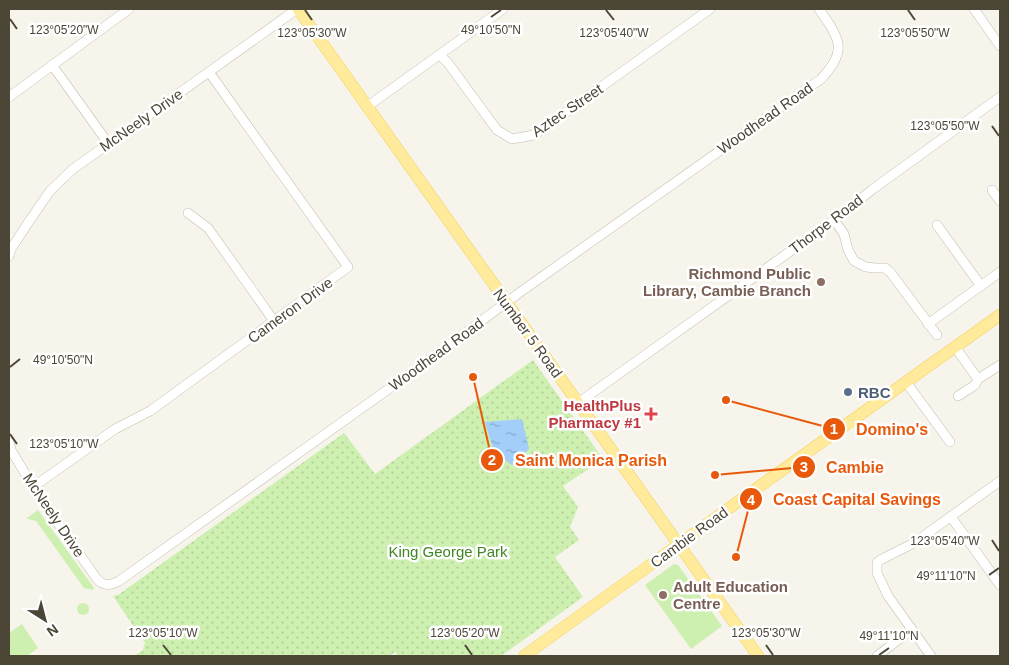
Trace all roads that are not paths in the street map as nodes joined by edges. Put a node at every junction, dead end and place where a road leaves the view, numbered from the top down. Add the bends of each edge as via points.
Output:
1 (130, 9) edge
2 (298, 9) edge
3 (503, 9) edge
4 (710, 9) edge
5 (819, 9) edge
6 (974, 9) edge
7 (1000, 46) edge
8 (440, 55) junction
9 (52, 65) junction
10 (210, 72) junction
11 (9, 97) edge
12 (1000, 97) edge
13 (368, 106) junction
14 (108, 143) junction
15 (992, 190) dead end
16 (1000, 201) edge
17 (188, 213) dead end
18 (834, 220) junction
19 (937, 225) dead end
20 (10, 251) edge
21 (1000, 272) edge
22 (981, 286) junction
23 (506, 303) junction
24 (1000, 314) edge
25 (274, 321) junction
26 (928, 324) junction
27 (937, 335) dead end
28 (955, 347) junction
29 (1000, 365) edge
30 (978, 379) junction
31 (906, 382) junction
32 (958, 396) dead end
33 (578, 403) junction
34 (9, 442) edge
35 (950, 442) dead end
36 (1000, 482) edge
37 (33, 487) junction
38 (951, 517) junction
39 (678, 545) junction
40 (105, 584) joint
41 (1000, 585) edge
42 (911, 630) junction
43 (524, 656) edge
44 (758, 656) edge
45 (877, 656) edge
46 (931, 656) edge

1 - 9 street
2 - 10 street, McNeely Drive
2 - 13 main road, Number 5 Road
3 - 8 street
4 - 8 street, Aztec Street via 534,136 512,139 497,130
5 - 23 street, Woodhead Road via 830,24 839,51 831,69 821,79
6 - 7 street
8 - 13 street
9 - 11 street
9 - 14 street
10 - 14 street, McNeely Drive
10 - 25 street, Cameron Drive via 348,267
12 - 18 street, Thorpe Road
13 - 23 main road, Number 5 Road
14 - 20 street, McNeely Drive via 73,169 50,192
15 - 16 street
17 - 25 street via 208,228
18 - 26 street via 844,234 854,260 866,267 884,268 891,273
18 - 33 street, Thorpe Road
19 - 22 street
21 - 22 street
22 - 26 street
23 - 33 main road, Number 5 Road
23 - 40 street, Woodhead Road via 119,581
24 - 28 main road, Cambie Road
25 - 37 street, Cameron Drive via 150,411 115,429
26 - 27 street
28 - 30 street
28 - 31 main road, Cambie Road
29 - 30 street
30 - 32 street
31 - 35 street
31 - 39 main road, Cambie Road
33 - 39 main road, Number 5 Road
34 - 37 street, McNeely Drive
36 - 38 street
37 - 40 street, McNeely Drive via 97,579
38 - 41 street
38 - 42 street via 914,544 880,560 876,568 888,596
39 - 43 main road, Cambie Road
39 - 44 main road, Number 5 Road
42 - 45 street
42 - 46 street

